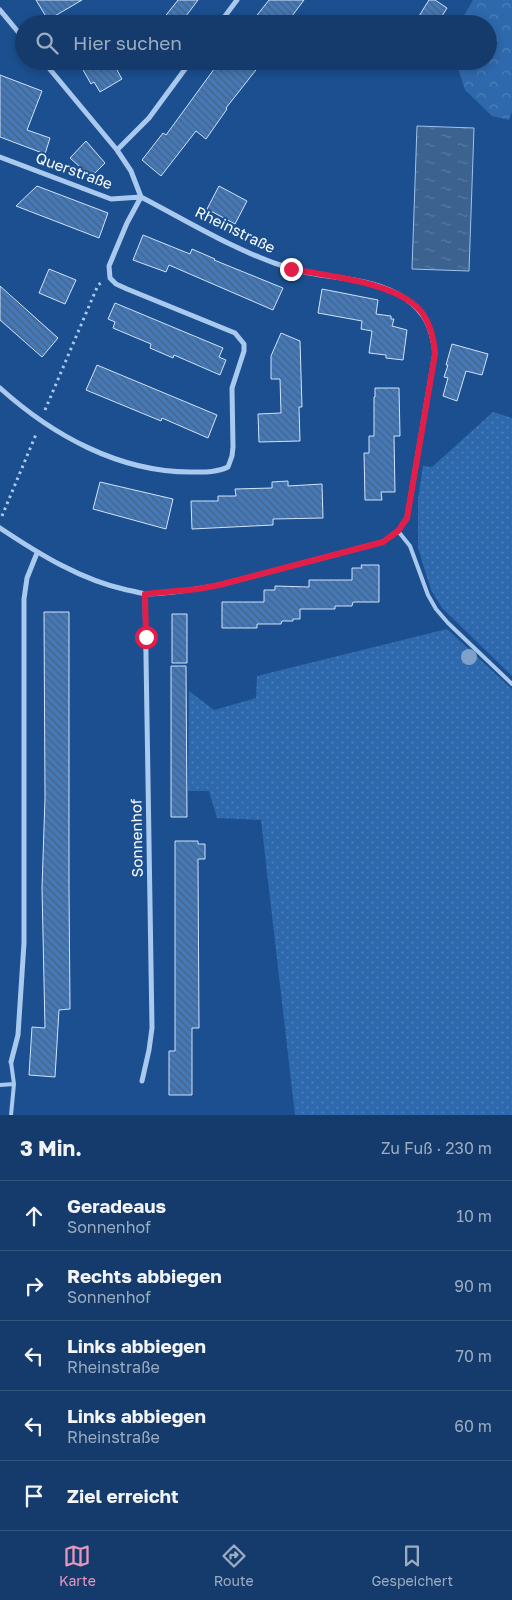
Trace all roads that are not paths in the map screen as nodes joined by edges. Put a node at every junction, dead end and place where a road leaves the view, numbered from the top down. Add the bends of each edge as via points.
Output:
1 (237, 0) edge
2 (0, 10) edge
3 (226, 15) edge
4 (15, 28) edge
5 (50, 70) edge
6 (184, 70) edge
7 (117, 150) junction
8 (0, 157) edge
9 (141, 197) junction
10 (0, 388) edge
11 (0, 528) edge
12 (398, 531) junction
13 (37, 553) junction
14 (145, 594) junction
15 (512, 684) edge
16 (11, 1062) joint
17 (142, 1081) dead end
18 (14, 1084) junction
19 (0, 1085) edge
20 (10, 1115) edge

1 - 3 street
2 - 4 street
5 - 7 street
6 - 7 street via 149,118
7 - 9 street via 131,171
8 - 9 street, Querstraße via 111,199
9 - 10 street via 109,266 110,278 127,289 235,333 244,344 232,388 233,447 228,467 211,472 176,472 139,467 110,458 41,421
9 - 12 street, Rheinstraße via 267,261 383,288 405,298 422,313 433,334 435,354 407,518
11 - 13 street
12 - 14 street via 383,542 245,578 198,589
12 - 15 lane via 410,546 436,609
13 - 14 street via 88,578
13 - 16 street via 27,578 24,600 24,943 18,1034
14 - 17 street, Sonnenhof via 152,1028
16 - 18 lane
18 - 19 lane
18 - 20 lane

